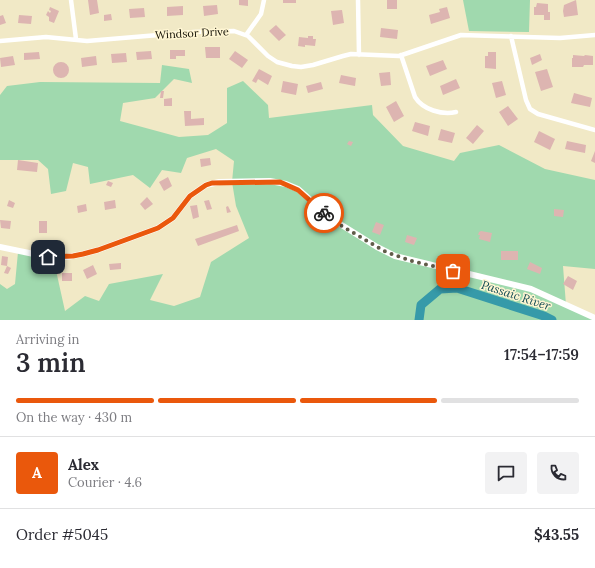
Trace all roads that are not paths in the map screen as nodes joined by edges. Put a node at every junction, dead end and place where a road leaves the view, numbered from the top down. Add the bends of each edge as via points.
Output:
1 (71, 0) edge
2 (264, 0) edge
3 (358, 0) edge
4 (246, 35) junction
5 (595, 35) edge
6 (512, 36) junction
7 (76, 39) junction
8 (0, 42) edge
9 (359, 55) junction
10 (401, 55) junction
11 (456, 112) dead end
12 (595, 130) edge
13 (0, 247) edge
14 (595, 318) edge

1 - 7 street
2 - 4 street via 261,14
3 - 9 street
4 - 7 street, Windsor Drive via 234,30 86,41
4 - 9 street, Windsor Drive via 273,59 292,66 307,67 343,56
5 - 6 street, Windsor Drive via 560,38
6 - 10 street, Windsor Drive via 461,36
6 - 12 street via 530,109 541,115
7 - 8 street, Windsor Drive via 40,37
9 - 10 street, Windsor Drive
10 - 11 street via 419,103 429,109 448,114
13 - 14 street via 48,257 83,254 158,228 173,218 190,196 206,185 219,182 280,182 298,190 332,219 390,254 531,289

